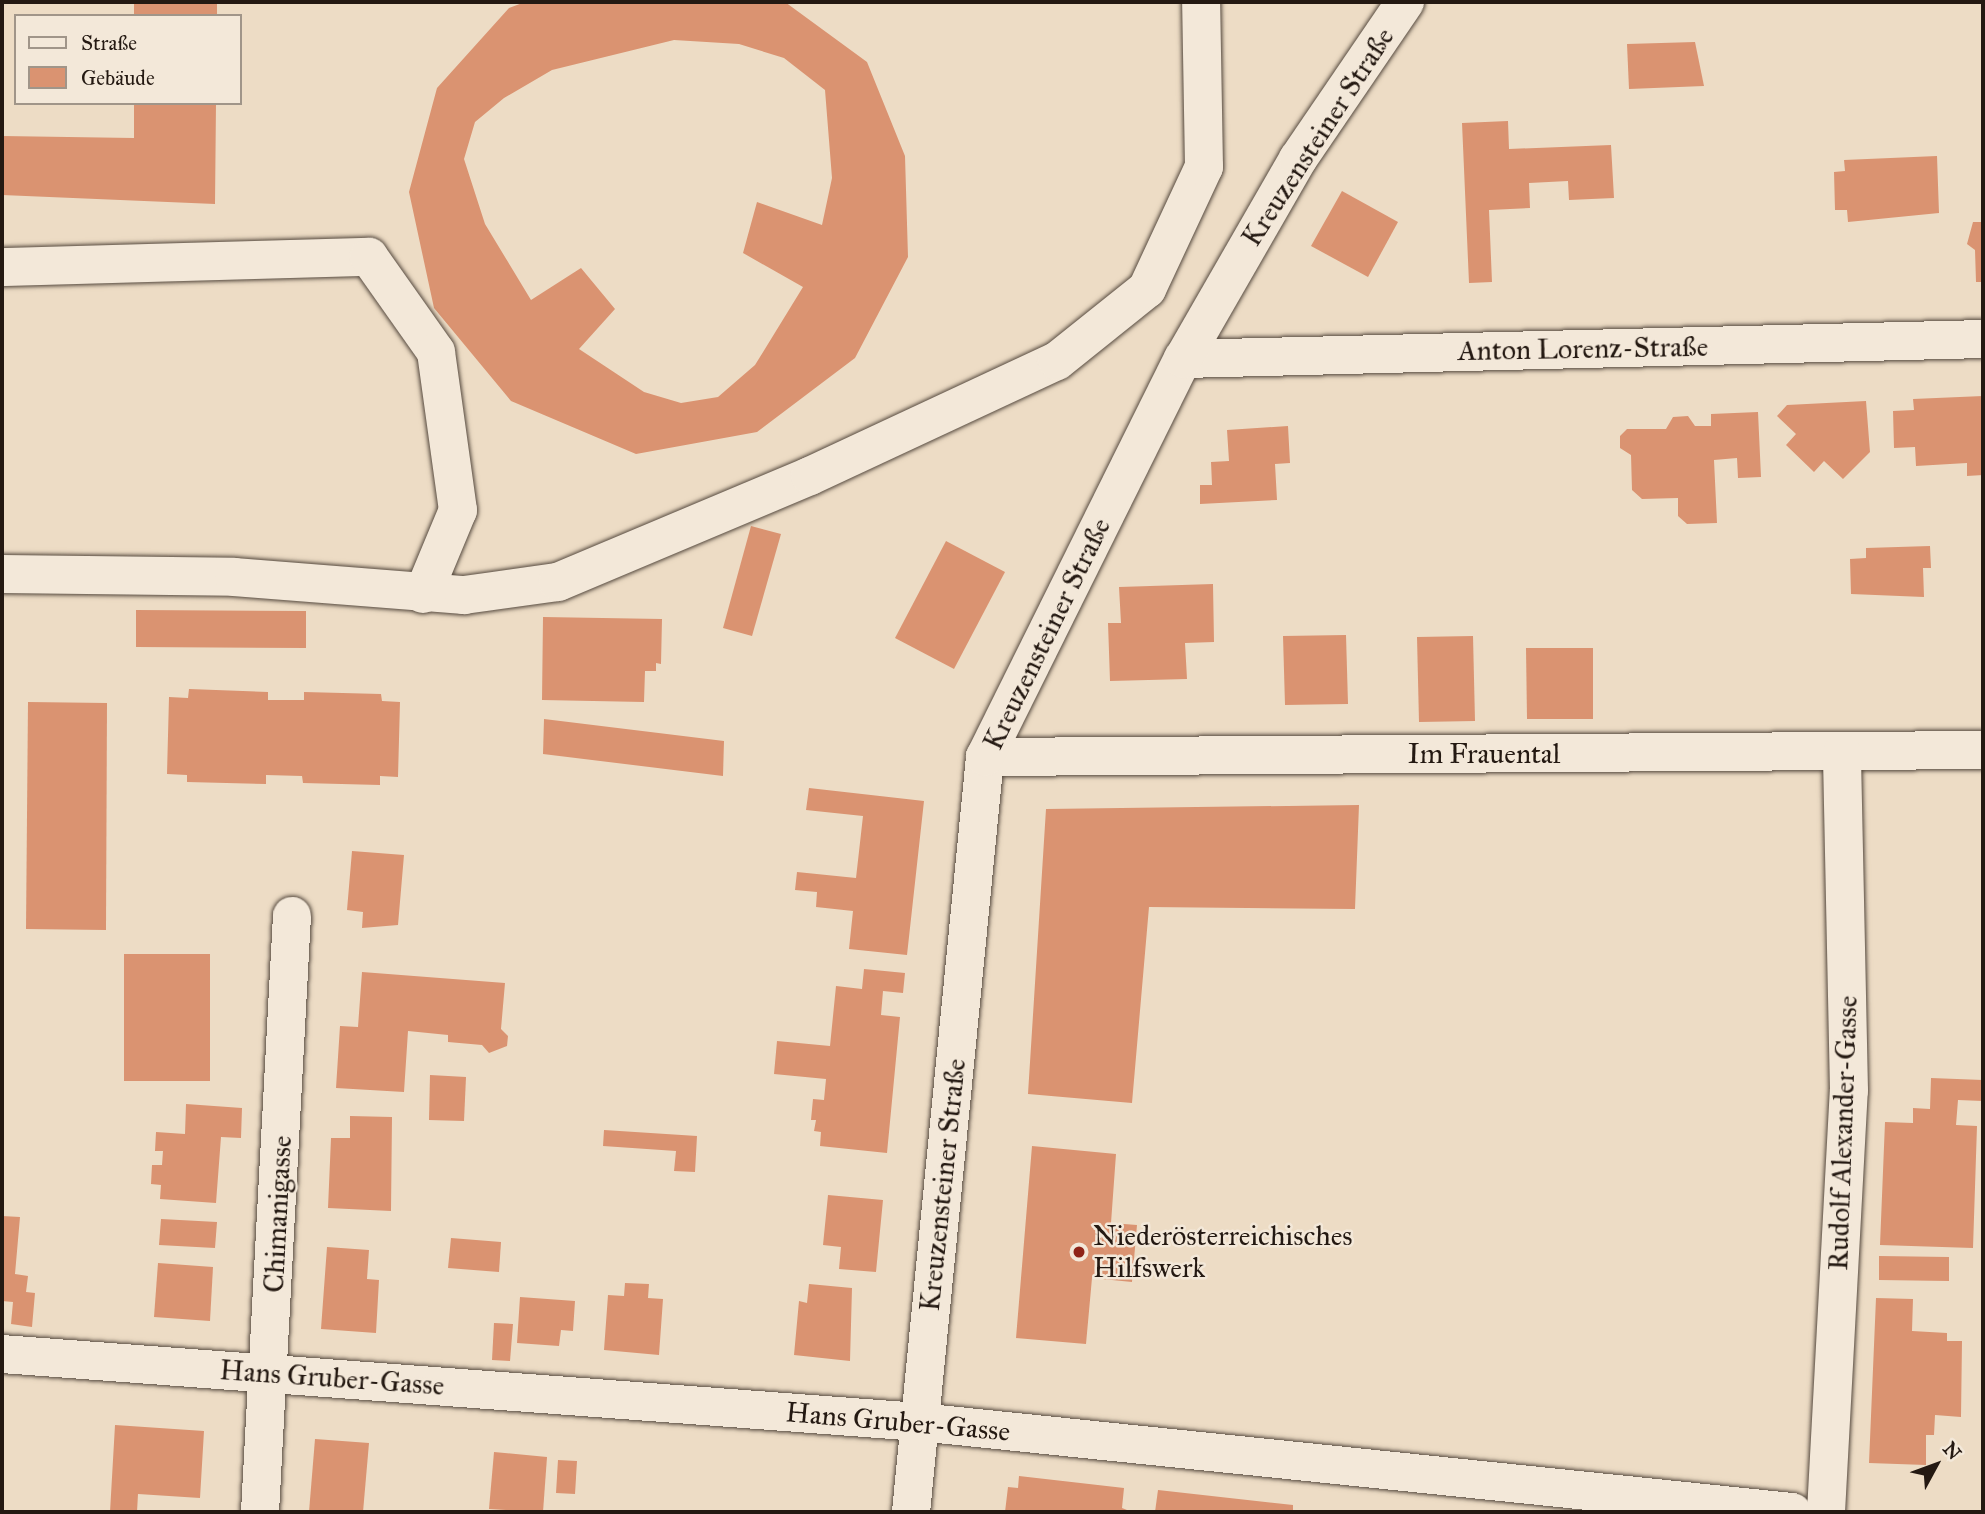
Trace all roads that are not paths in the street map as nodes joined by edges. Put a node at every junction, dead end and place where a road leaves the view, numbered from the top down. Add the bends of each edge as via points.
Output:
1 (1201, 2) edge
2 (1405, 2) edge
3 (2, 267) edge
4 (1983, 339) edge
5 (1183, 359) junction
6 (2, 574) edge
7 (423, 594) junction
8 (1983, 750) edge
9 (1842, 753) junction
10 (985, 757) junction
11 (292, 916) dead end
12 (2, 1354) edge
13 (271, 1373) junction
14 (919, 1422) junction
15 (260, 1512) edge
16 (911, 1512) edge
17 (1792, 1512) edge
18 (1826, 1512) edge

1 - 7 street via 1204,167 1146,289 1057,361 590,572 482,594
2 - 5 street, Kreuzensteiner Straße via 1298,159
3 - 7 street via 369,257 436,352 458,510
4 - 5 street, Anton Lorenz-Straße
5 - 10 street, Kreuzensteiner Straße
6 - 7 street via 234,577
8 - 9 street, Im Frauental
9 - 10 street, Im Frauental
9 - 18 street, Rudolf Alexander-Gasse via 1849,1091
10 - 14 street, Kreuzensteiner Straße
11 - 13 street, Chimanigasse
12 - 13 street, Hans Gruber-Gasse
13 - 14 street, Hans Gruber-Gasse
13 - 15 street, Chimanigasse
14 - 16 street, Kreuzensteiner Straße
14 - 17 street, Hans Gruber-Gasse

